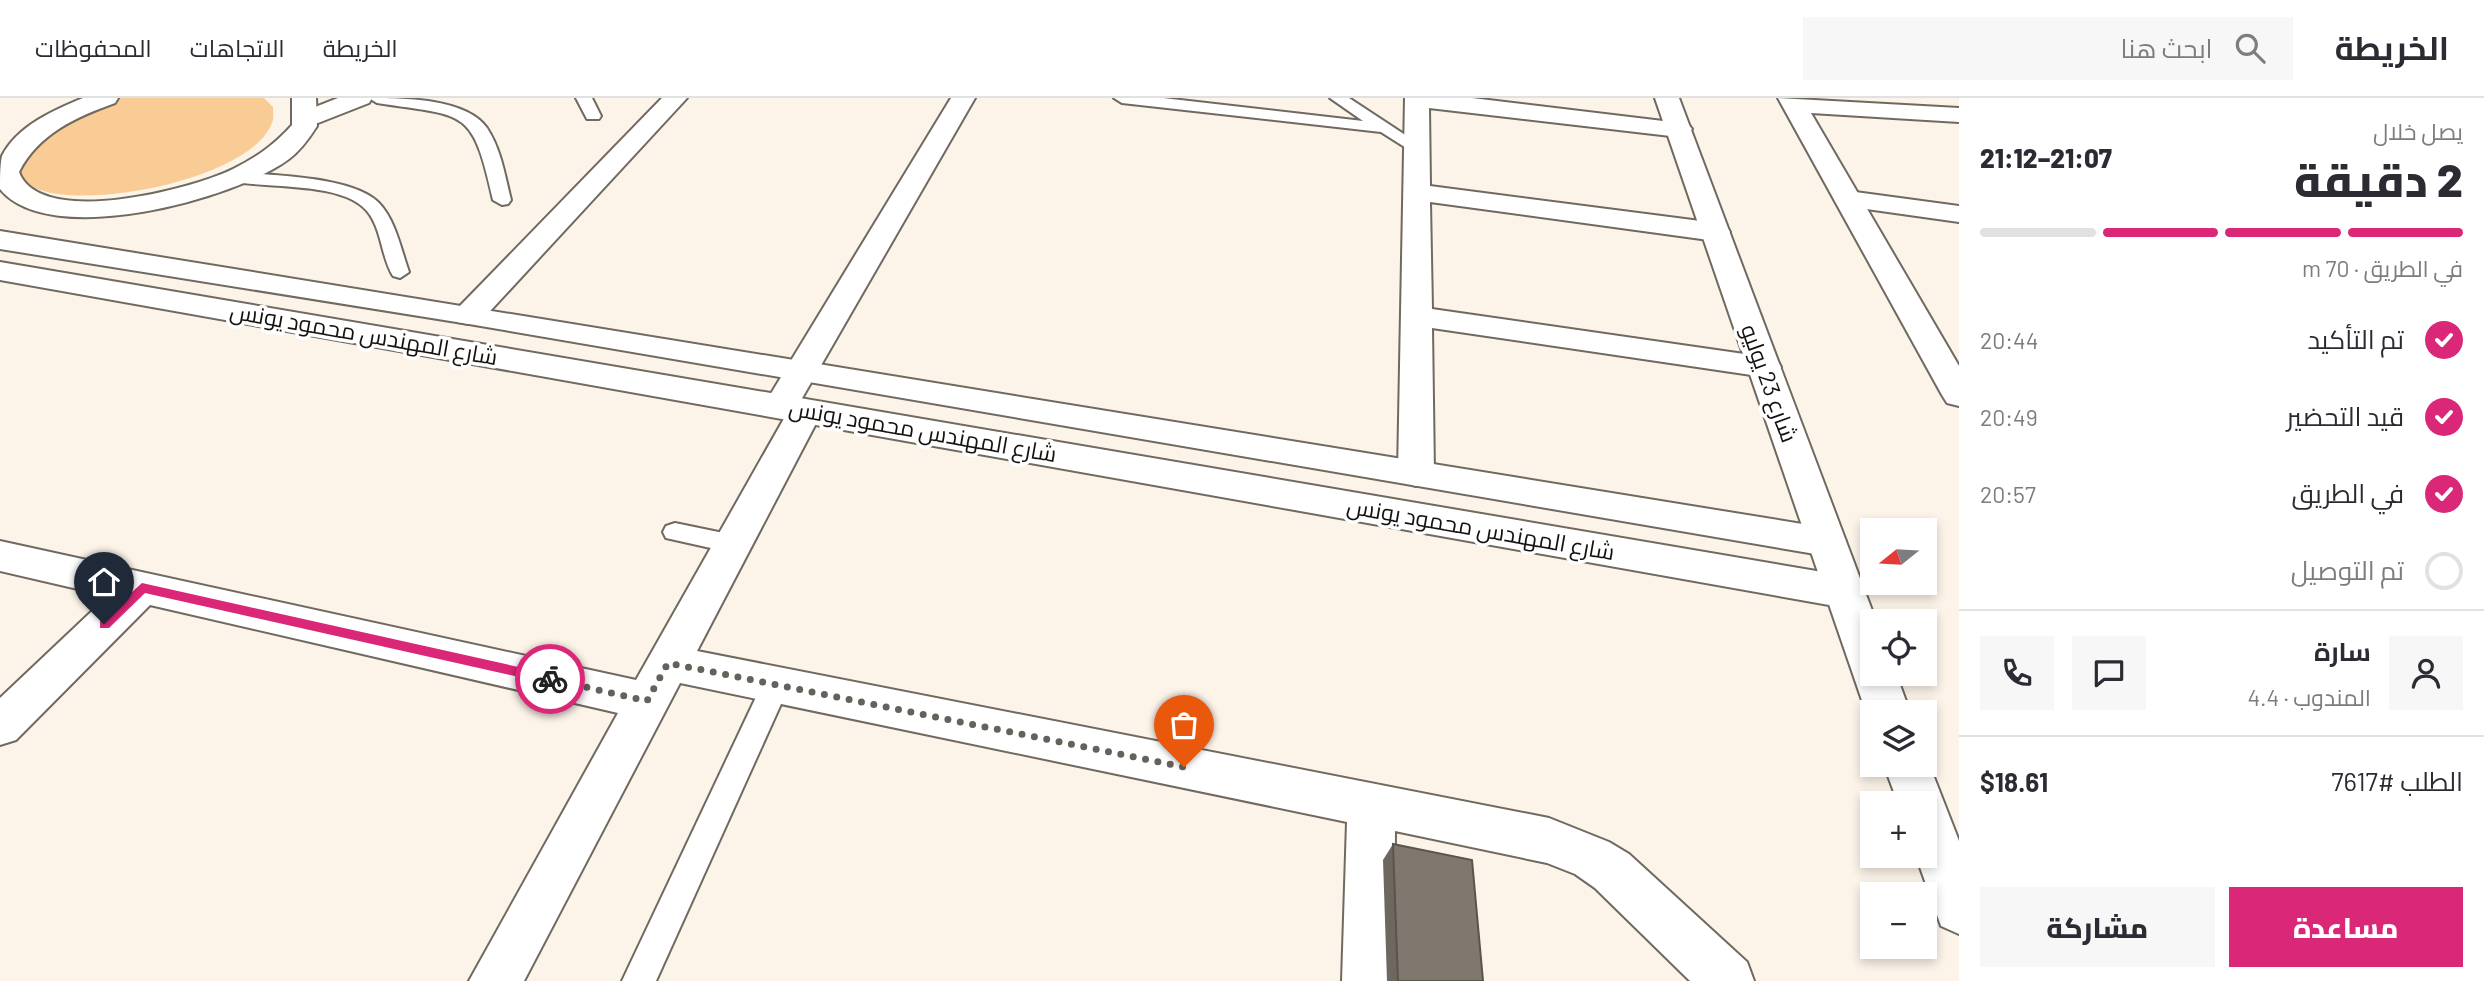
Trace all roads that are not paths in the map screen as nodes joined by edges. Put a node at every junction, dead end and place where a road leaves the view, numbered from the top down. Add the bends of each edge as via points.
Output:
1 (106, 98) edge
2 (359, 98) edge
3 (377, 98) edge
4 (584, 98) edge
5 (675, 98) edge
6 (963, 98) edge
7 (1122, 98) edge
8 (1338, 98) edge
9 (1667, 98) edge
10 (1417, 99) edge
11 (1792, 102) edge
12 (306, 108) edge
13 (1959, 115) edge
14 (593, 116) dead end
15 (1386, 128) junction
16 (1679, 129) junction
17 (1417, 148) junction
18 (237, 177) junction
19 (1416, 192) junction
20 (6, 195) edge
21 (1848, 199) junction
22 (502, 200) dead end
23 (84, 209) junction
24 (1959, 214) edge
25 (1716, 232) junction
26 (4, 251) edge
27 (400, 272) dead end
28 (470, 315) junction
29 (1416, 316) junction
30 (1765, 368) junction
31 (796, 395) junction
32 (1959, 395) edge
33 (1416, 473) junction
34 (675, 532) dead end
35 (1828, 542) junction
36 (733, 544) junction
37 (0, 556) edge
38 (142, 588) junction
39 (1846, 592) junction
40 (1860, 633) edge
41 (657, 682) junction
42 (776, 684) junction
43 (0, 726) edge
44 (1371, 804) junction
45 (1937, 848) edge
46 (1959, 909) edge
47 (495, 981) edge
48 (639, 981) edge
49 (1368, 981) edge
50 (1728, 981) edge

1 - 20 street via 32,135 13,154 6,172
2 - 12 street
3 - 22 lane via 454,112 472,121 486,142
4 - 14 lane
5 - 28 street
6 - 31 street
7 - 15 lane
8 - 15 lane
9 - 16 street, شارع 23 يوليو
10 - 16 street
10 - 17 street
11 - 13 street
11 - 21 street
12 - 18 street via 302,133 287,148
15 - 17 lane
16 - 25 street, شارع 23 يوليو
17 - 19 street
18 - 23 street via 162,201
18 - 27 lane via 341,191 366,200 377,215
19 - 25 street
19 - 29 street
20 - 23 street
21 - 24 street
21 - 32 street
23 - 26 street
25 - 30 street, شارع 23 يوليو
26 - 28 street, شارع المهندس محمود يونس
26 - 31 street, شارع المهندس محمود يونس
28 - 31 street, شارع المهندس محمود يونس
29 - 30 street
29 - 33 street
30 - 35 street, شارع 23 يوليو
31 - 33 street, شارع المهندس محمود يونس
31 - 36 street
31 - 39 street, شارع المهندس محمود يونس
33 - 35 street, شارع المهندس محمود يونس
34 - 36 lane
35 - 39 street, شارع 23 يوليو
36 - 41 street
37 - 38 street
38 - 41 street
38 - 43 street
39 - 40 street, شارع 23 يوليو
41 - 42 street
41 - 47 street
42 - 44 street
42 - 48 lane
44 - 49 street
44 - 50 street via 1549,841 1592,858 1631,887
45 - 46 street

